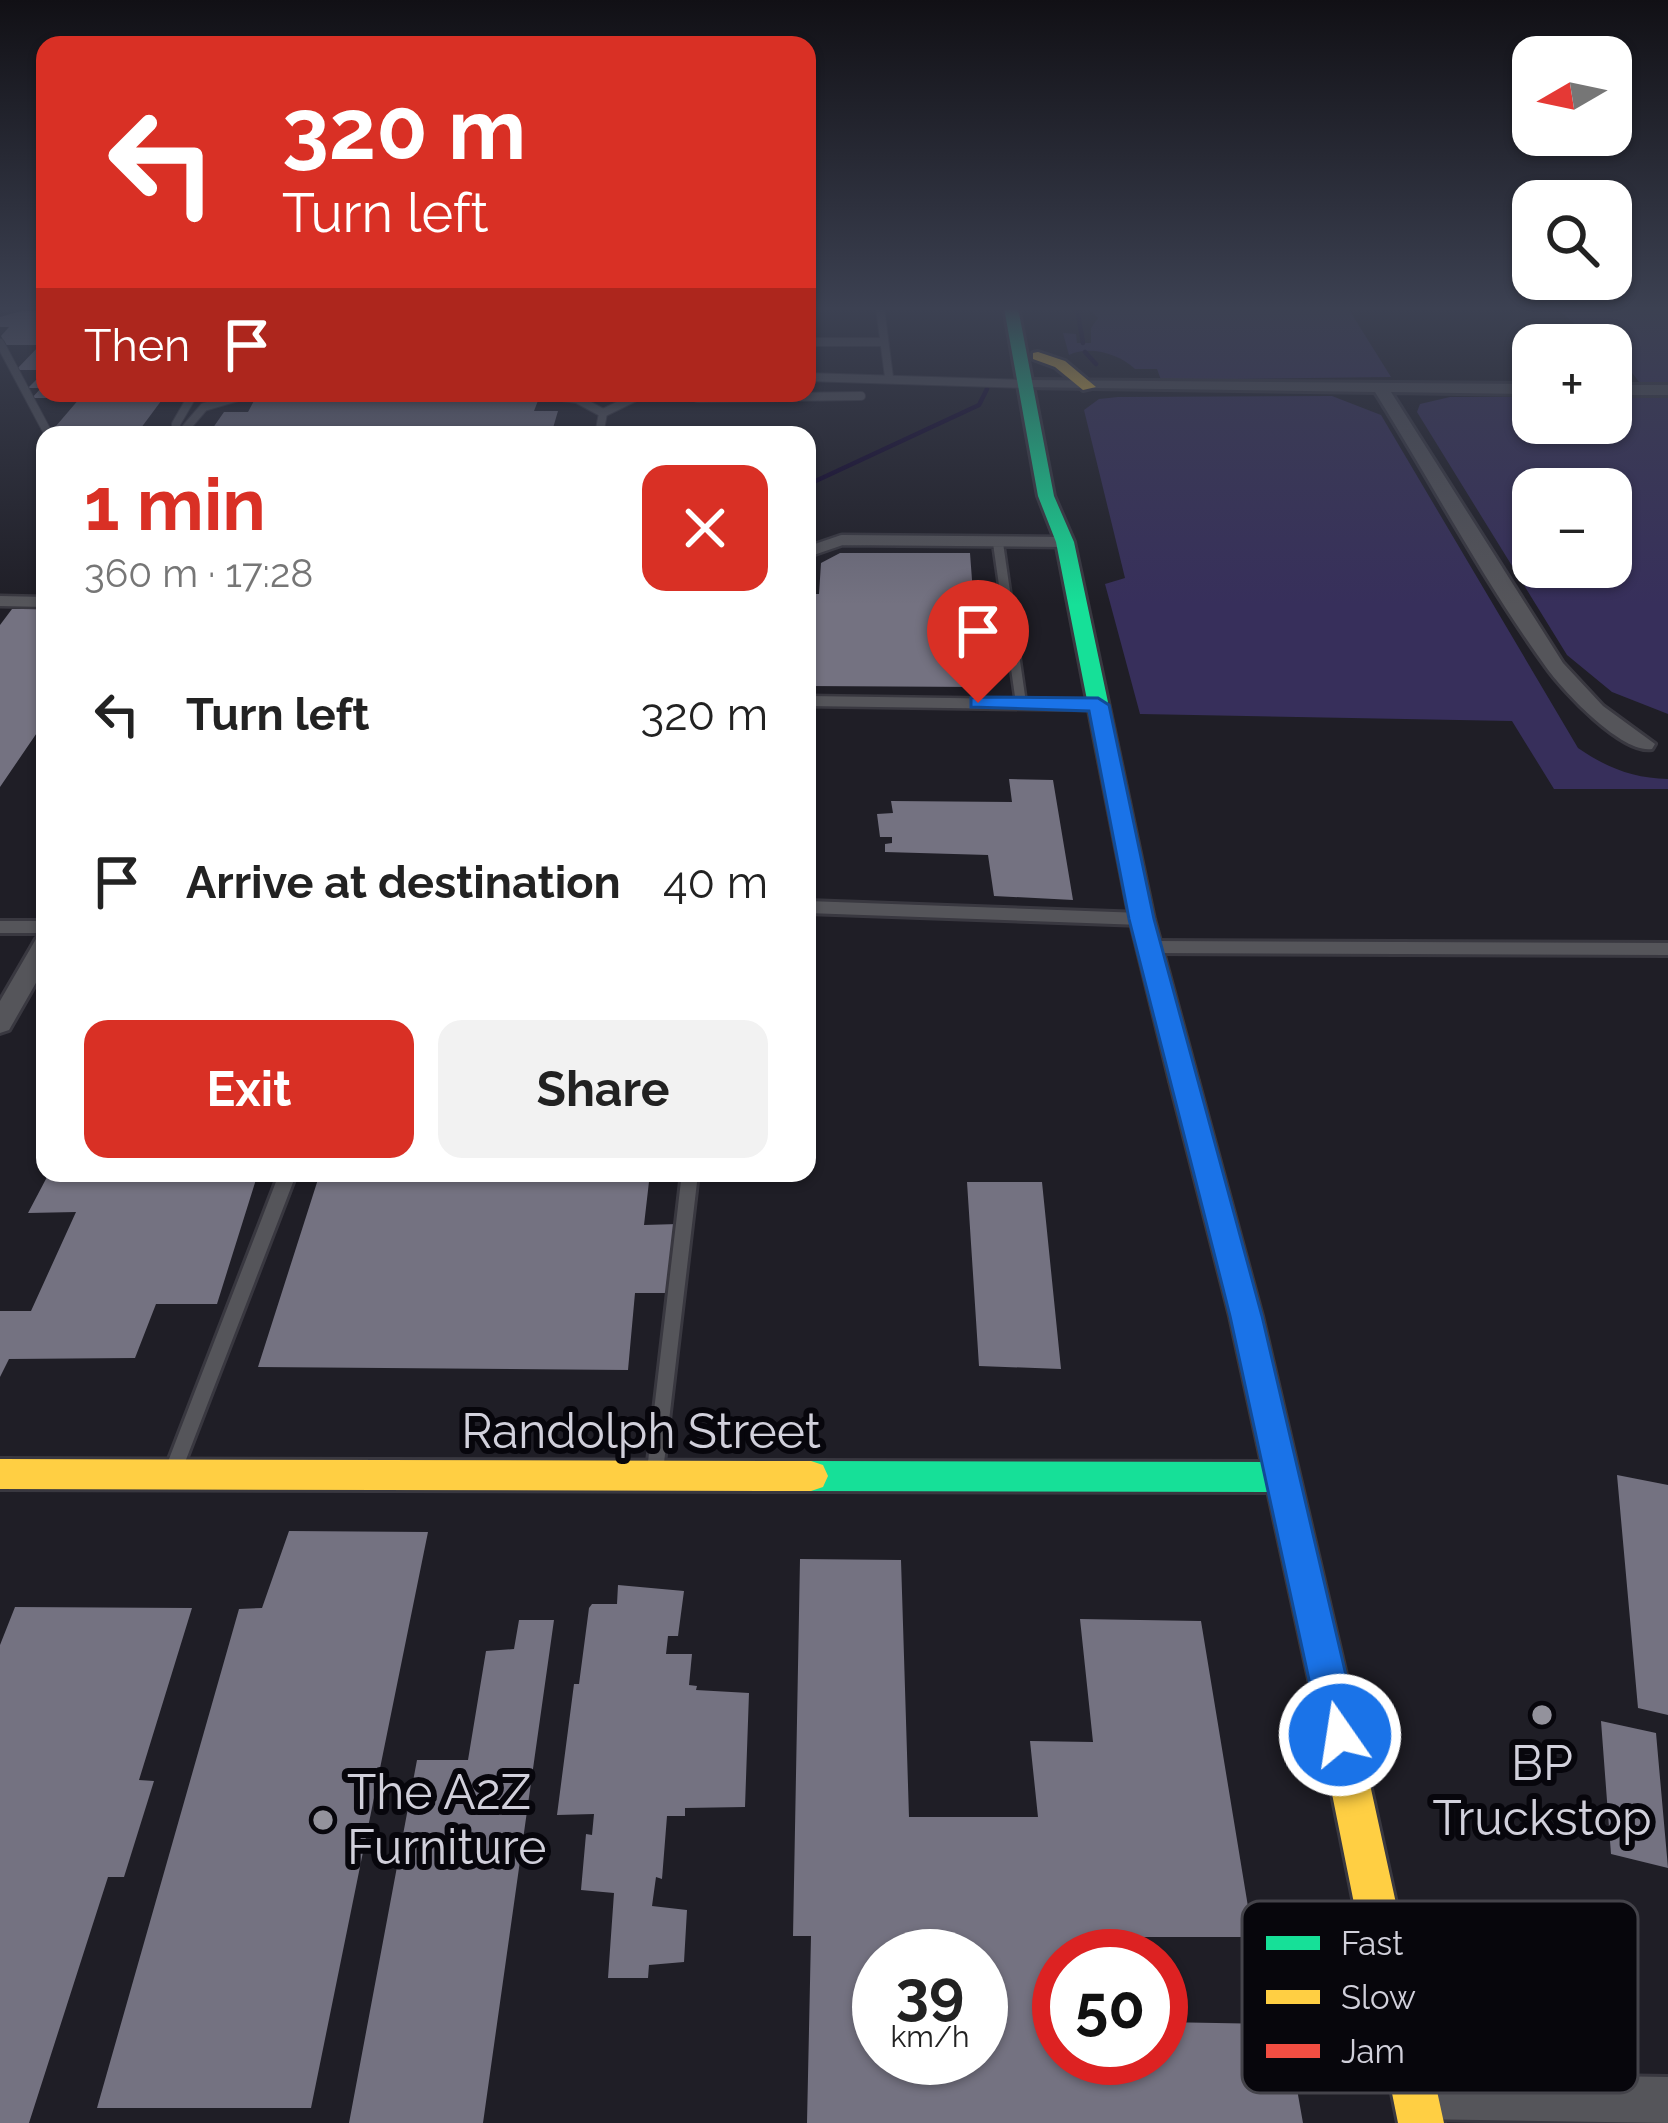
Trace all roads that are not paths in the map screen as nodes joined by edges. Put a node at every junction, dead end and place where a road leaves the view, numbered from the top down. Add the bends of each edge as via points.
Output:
1 (597, 407) edge
2 (615, 407) edge
3 (1041, 407) edge
4 (1392, 407) edge
5 (603, 413) junction
6 (601, 426) edge
7 (1065, 542) junction
8 (998, 543) junction
9 (816, 549) edge
10 (0, 601) edge
11 (36, 602) edge
12 (816, 701) edge
13 (1021, 703) junction
14 (1098, 705) junction
15 (1644, 745) dead end
16 (816, 907) edge
17 (1142, 919) junction
18 (0, 927) edge
19 (36, 927) edge
20 (1150, 947) junction
21 (1668, 949) edge
22 (36, 961) edge
23 (0, 1024) edge
24 (285, 1182) edge
25 (689, 1182) edge
26 (0, 1474) edge
27 (172, 1474) junction
28 (655, 1476) junction
29 (1282, 1478) junction
30 (1374, 1901) edge
31 (1668, 2100) edge
32 (1419, 2110) edge

1 - 5 lane
2 - 5 lane
3 - 7 main road via 1046,496
4 - 15 street via 1555,666
5 - 6 lane
7 - 8 lane
7 - 14 main road
8 - 9 lane via 842,540
8 - 13 lane
10 - 11 lane
12 - 13 lane
13 - 14 lane
14 - 17 main road
16 - 17 lane
17 - 20 main road
18 - 19 lane
20 - 21 lane
20 - 29 main road
22 - 23 street
24 - 27 lane
25 - 28 lane
26 - 27 main road, Randolph Street
27 - 28 main road, Randolph Street
28 - 29 main road, Randolph Street
29 - 30 main road
31 - 32 street

